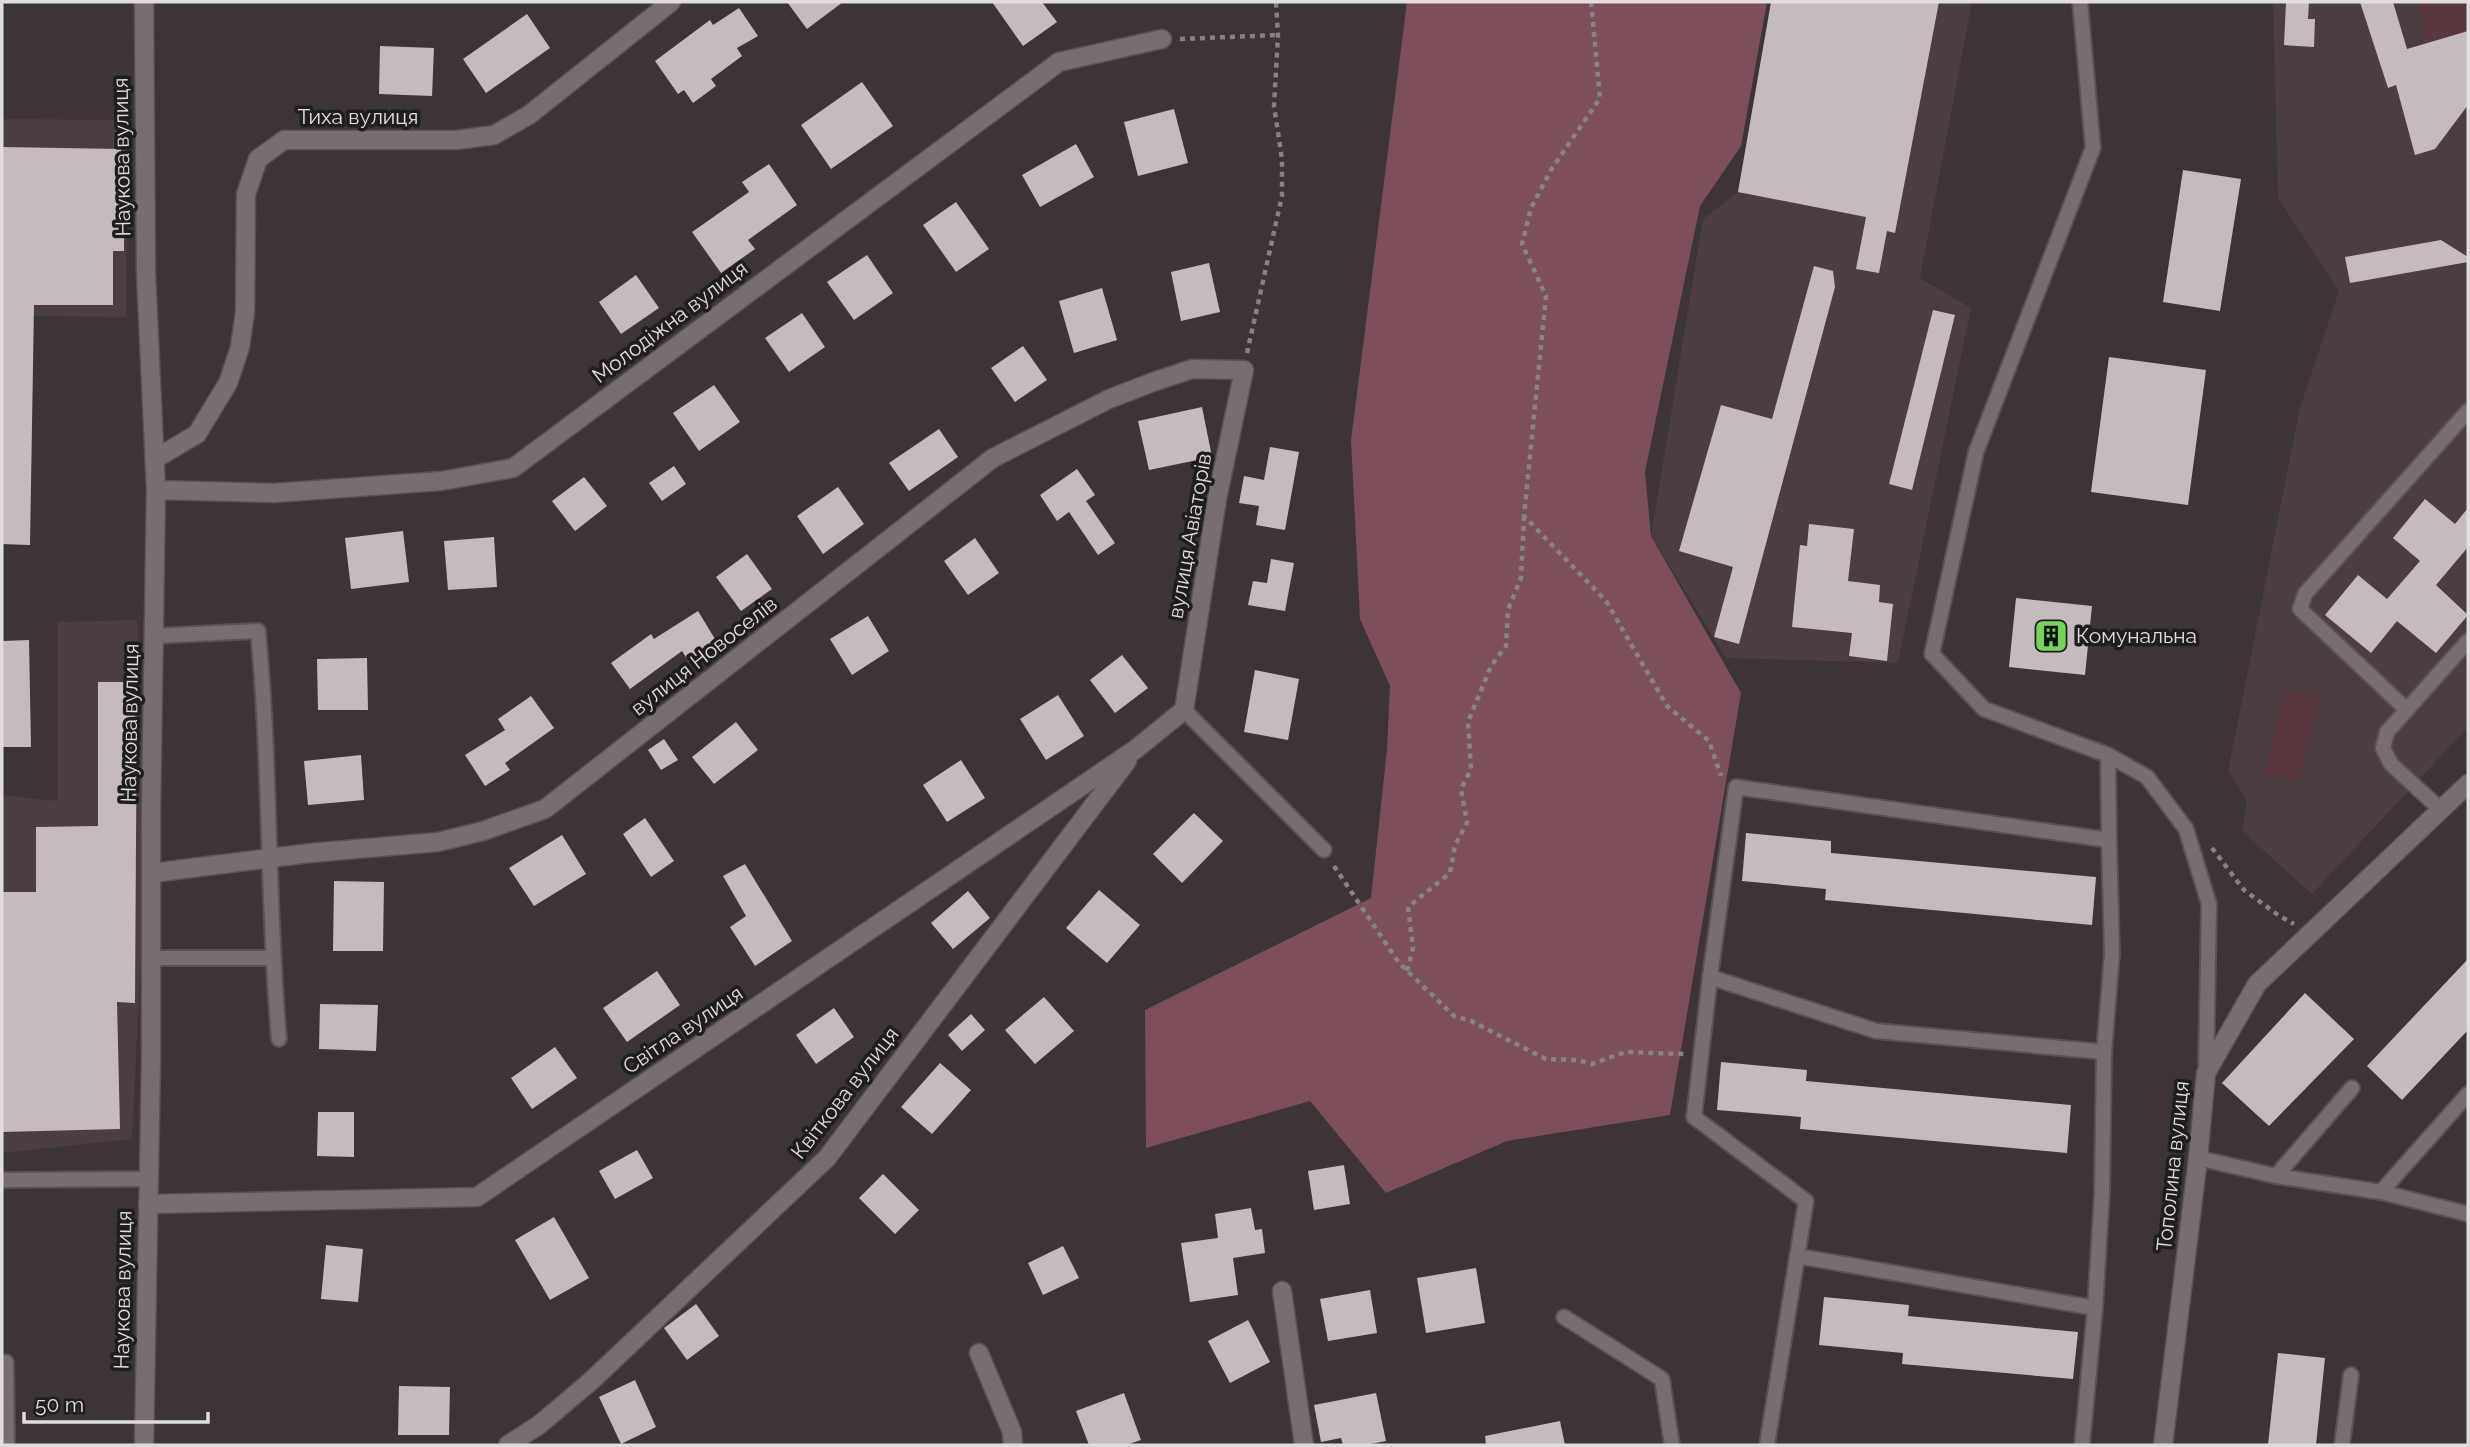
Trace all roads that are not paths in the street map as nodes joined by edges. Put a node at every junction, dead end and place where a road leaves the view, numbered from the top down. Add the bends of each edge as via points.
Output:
1 (144, 2) edge
2 (671, 2) edge
3 (2080, 2) edge
4 (1161, 39) road end
5 (1244, 370) joint
6 (2468, 411) edge
7 (155, 459) junction
8 (156, 490) junction
9 (155, 636) junction
10 (2468, 641) edge
11 (1184, 710) junction
12 (2407, 710) junction
13 (1136, 749) junction
14 (2108, 755) junction
15 (2468, 784) edge
16 (2441, 810) junction
17 (2109, 840) junction
18 (1324, 850) road end
19 (270, 860) junction
20 (152, 873) junction
21 (150, 958) junction
22 (272, 958) junction
23 (1710, 977) junction
24 (279, 1040) dead end
25 (2104, 1052) junction
26 (2206, 1073) junction
27 (2352, 1088) dead end
28 (2468, 1094) edge
29 (2198, 1158) junction
30 (2276, 1175) junction
31 (148, 1179) junction
32 (2, 1180) edge
33 (2381, 1192) junction
34 (148, 1204) junction
35 (2468, 1214) edge
36 (1797, 1255) junction
37 (1282, 1291) dead end
38 (2095, 1308) junction
39 (1564, 1317) dead end
40 (979, 1353) dead end
41 (6, 1362) dead end
42 (2351, 1375) dead end
43 (8, 1445) edge
44 (144, 1445) edge
45 (508, 1445) edge
46 (1013, 1445) edge
47 (1304, 1445) edge
48 (1672, 1445) edge
49 (1767, 1445) edge
50 (2082, 1445) edge
51 (2163, 1445) edge
52 (2342, 1445) edge

1 - 7 street, Наукова вулиця via 146,274
2 - 7 street, Тиха вулиця via 529,115 494,135 457,140 284,140 258,159 246,194 245,312 228,383 197,434
3 - 14 lane via 2093,148 1976,452 1932,654 1984,709
4 - 8 street, Молодіжна вулиця via 1059,62 513,468 441,481 274,493
5 - 11 street, вулиця Авіаторів via 1217,499
5 - 19 street, вулиця Новоселів via 1192,369 1153,382 993,458 545,809 438,842
6 - 12 lane via 2305,594 2300,609
7 - 8 street, Наукова вулиця
8 - 9 street, Наукова вулиця
9 - 19 lane via 258,631 265,696
9 - 20 street, Наукова вулиця
10 - 12 lane
11 - 13 street, Світла вулиця
11 - 18 lane
12 - 16 lane via 2387,732 2383,748 2391,764
13 - 34 street, Світла вулиця via 477,1197
13 - 45 street, Квіткова вулиця via 827,1158 591,1381
14 - 17 lane
14 - 26 lane via 2147,777 2186,829 2209,904
15 - 16 street, Тополина вулиця
16 - 26 street, Тополина вулиця via 2257,984
17 - 23 lane via 1736,787
17 - 25 lane via 2112,953
19 - 20 street, вулиця Новоселів
19 - 22 lane
20 - 21 street, Наукова вулиця
21 - 22 lane
21 - 31 street, Наукова вулиця
22 - 24 lane
23 - 25 lane via 1876,1031
23 - 36 lane via 1694,1117 1807,1201
25 - 38 lane
26 - 29 street, Тополина вулиця
27 - 30 lane
28 - 33 lane
29 - 30 lane
29 - 51 street, Тополина вулиця
30 - 33 lane
31 - 32 lane
31 - 34 street, Наукова вулиця
33 - 35 lane
34 - 44 street, Наукова вулиця
36 - 38 lane
36 - 49 lane
37 - 47 street
38 - 50 lane
39 - 48 lane via 1662,1379
40 - 46 street via 1012,1432
41 - 43 lane
42 - 52 lane

